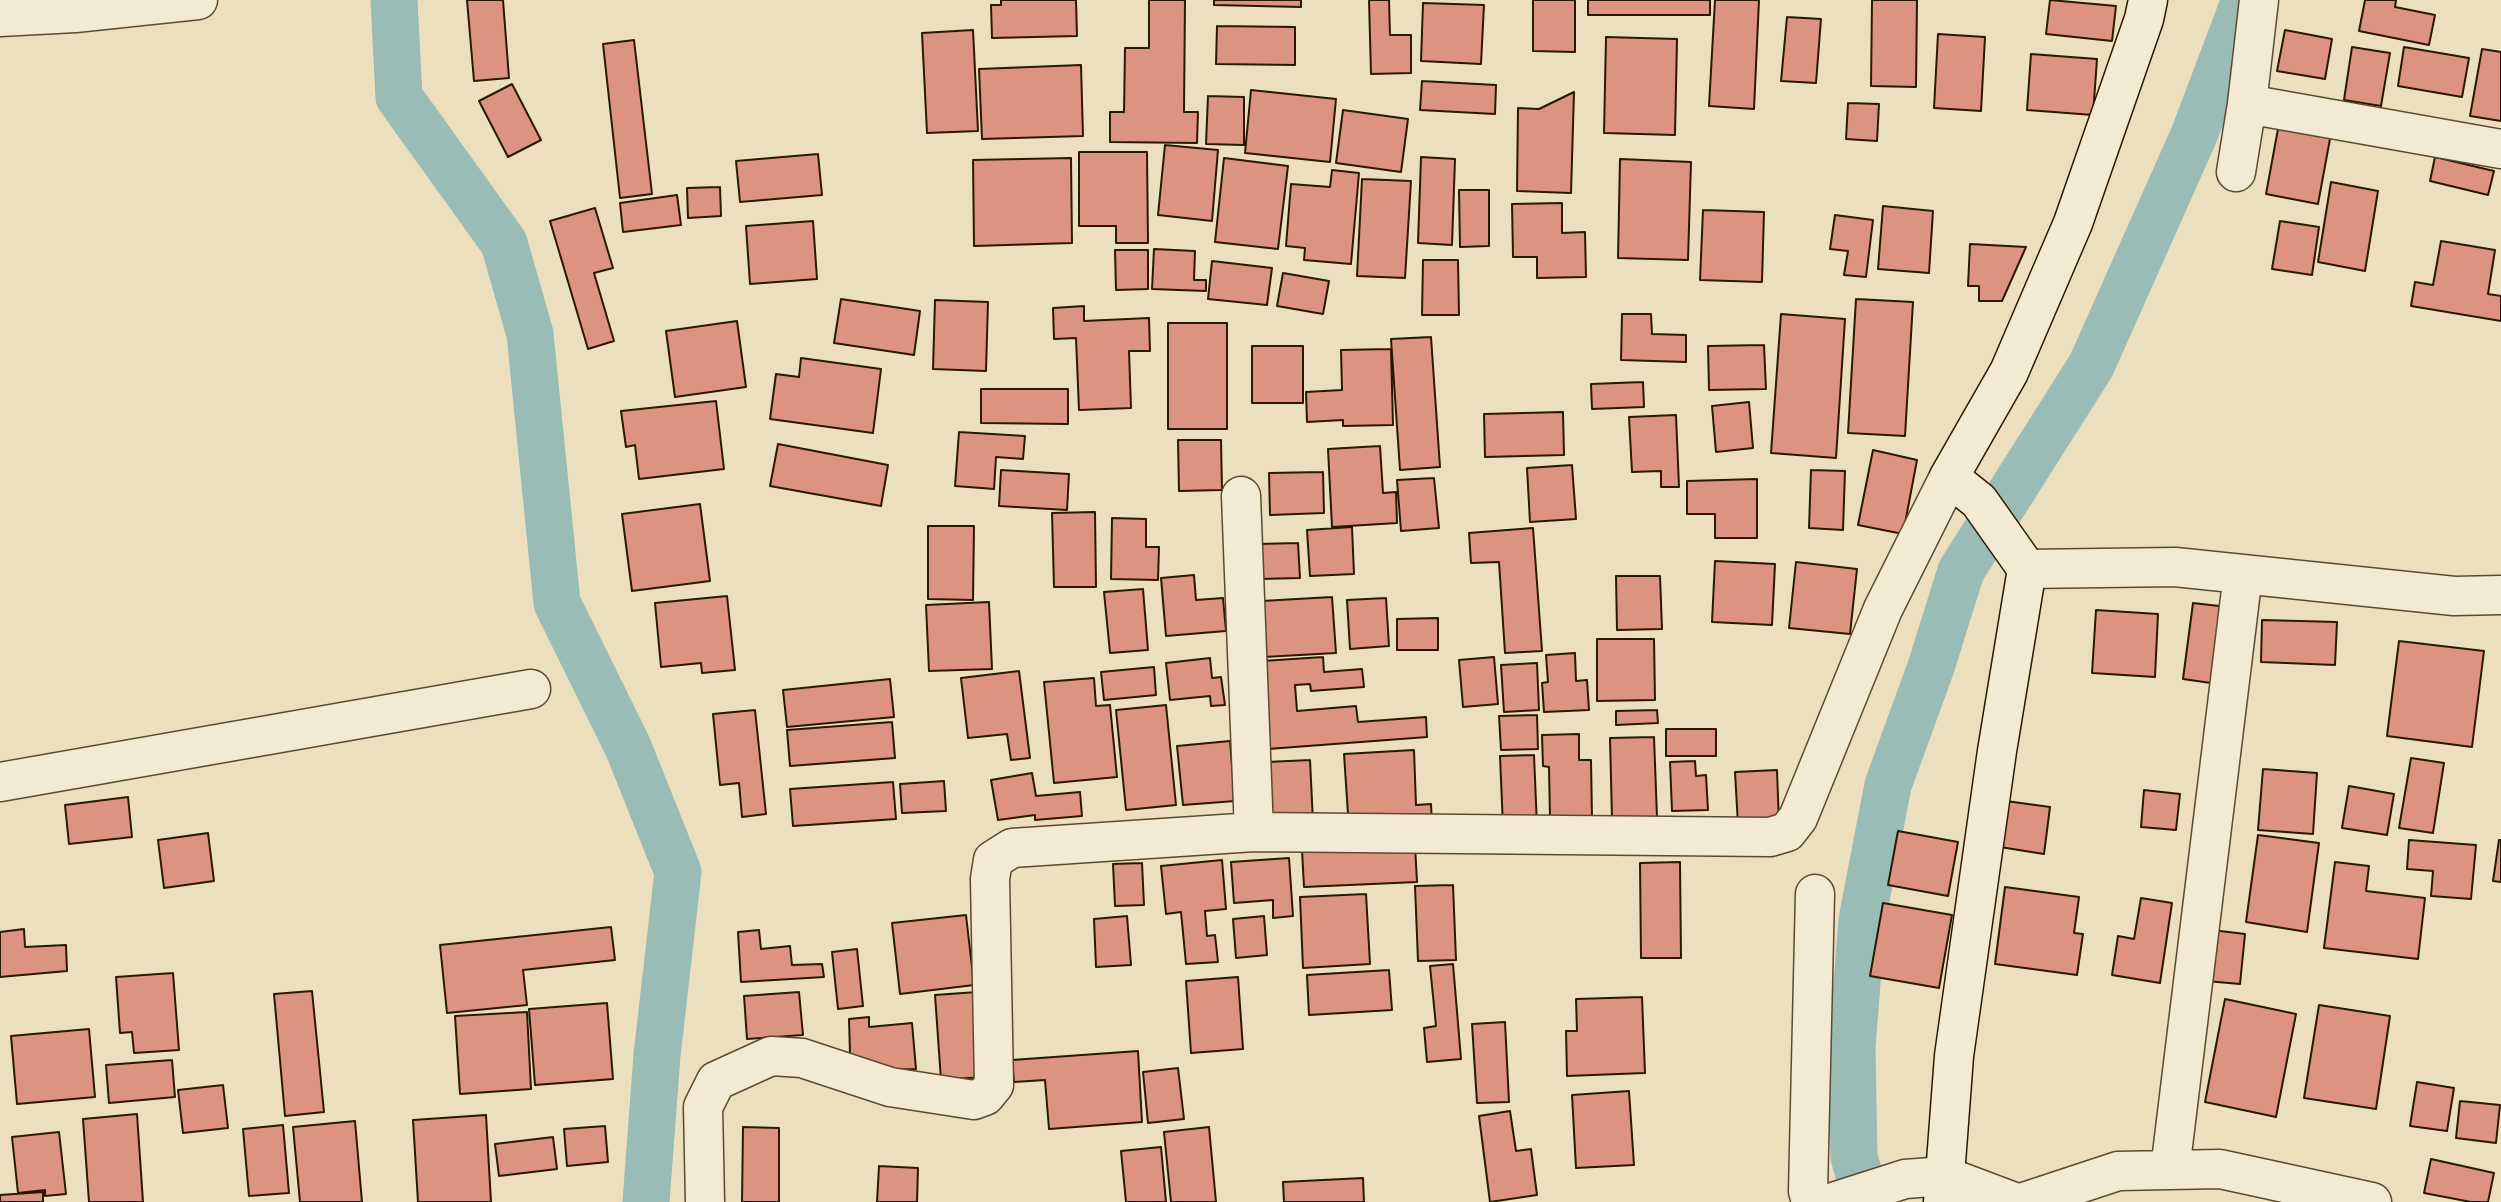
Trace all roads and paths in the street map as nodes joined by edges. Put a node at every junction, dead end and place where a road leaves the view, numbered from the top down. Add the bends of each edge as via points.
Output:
1 (198, 0) edge
2 (2148, 0) edge
3 (2259, 0) edge
4 (0, 17) edge
5 (2247, 104) junction
6 (2501, 149) edge
7 (2236, 172) dead end
8 (1949, 477) junction
9 (1241, 496) dead end
10 (2019, 557) junction
11 (2243, 573) junction
12 (2501, 595) edge
13 (531, 689) dead end
14 (0, 782) edge
15 (1254, 832) junction
16 (1815, 894) dead end
17 (2170, 1170) junction
18 (1944, 1189) edge
19 (705, 1202) edge
20 (1811, 1202) edge
21 (1834, 1202) edge
22 (2014, 1202) edge
23 (2024, 1202) edge
24 (2372, 1202) edge

1 - 4 street
2 - 8 street via 2074,223 2010,372
3 - 5 street
5 - 6 street
5 - 7 street
8 - 10 street via 1979,501
8 - 15 street via 1883,609 1798,818 1787,832 1770,837
9 - 15 street
10 - 11 street
10 - 18 street via 1954,1056
11 - 12 street via 2454,596
11 - 17 street
13 - 14 street
15 - 19 street via 1012,848 993,860 994,1085 985,1096 974,1100 890,1087 802,1058 772,1056 716,1081 703,1107
16 - 20 street
17 - 23 street via 2118,1171
17 - 24 street via 2220,1169
18 - 21 street via 1905,1179
18 - 22 street

